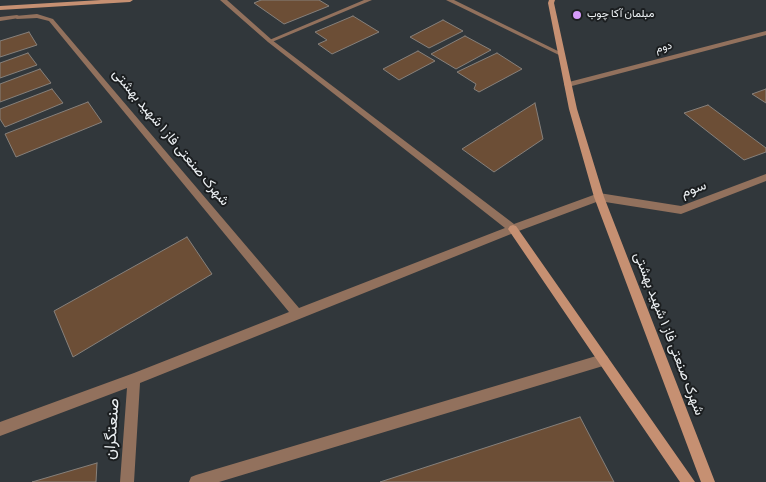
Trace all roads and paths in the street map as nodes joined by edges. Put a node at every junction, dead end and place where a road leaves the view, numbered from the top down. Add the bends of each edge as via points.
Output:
1 (20, 0) edge
2 (130, 0) edge
3 (223, 0) edge
4 (369, 0) edge
5 (449, 0) edge
6 (552, 0) edge
7 (0, 1) edge
8 (0, 8) edge
9 (0, 19) edge
10 (766, 33) edge
11 (270, 41) junction
12 (561, 54) junction
13 (568, 85) junction
14 (766, 177) edge
15 (599, 197) junction
16 (513, 229) junction
17 (298, 315) junction
18 (603, 360) junction
19 (134, 379) junction
20 (0, 429) edge
21 (127, 482) edge
22 (196, 482) edge
23 (688, 482) edge
24 (708, 482) edge

1 - 7 street
2 - 8 street
3 - 11 street
4 - 11 street
5 - 12 street
6 - 12 street, شهرک صنعتی فاز ۱ شهید بهشتی
9 - 17 street, شهرک صنعتی فاز ۱ شهید بهشتی via 37,16 51,20
10 - 13 street, دوم
11 - 16 street
12 - 13 street, شهرک صنعتی فاز ۱ شهید بهشتی
13 - 15 street, شهرک صنعتی فاز ۱ شهید بهشتی
14 - 15 street, سوم via 681,210
15 - 16 street
15 - 24 street, شهرک صنعتی فاز ۱ شهید بهشتی
16 - 17 street
16 - 18 street
17 - 19 street
18 - 22 street
18 - 23 street
19 - 20 street
19 - 21 street, صنعتگران

